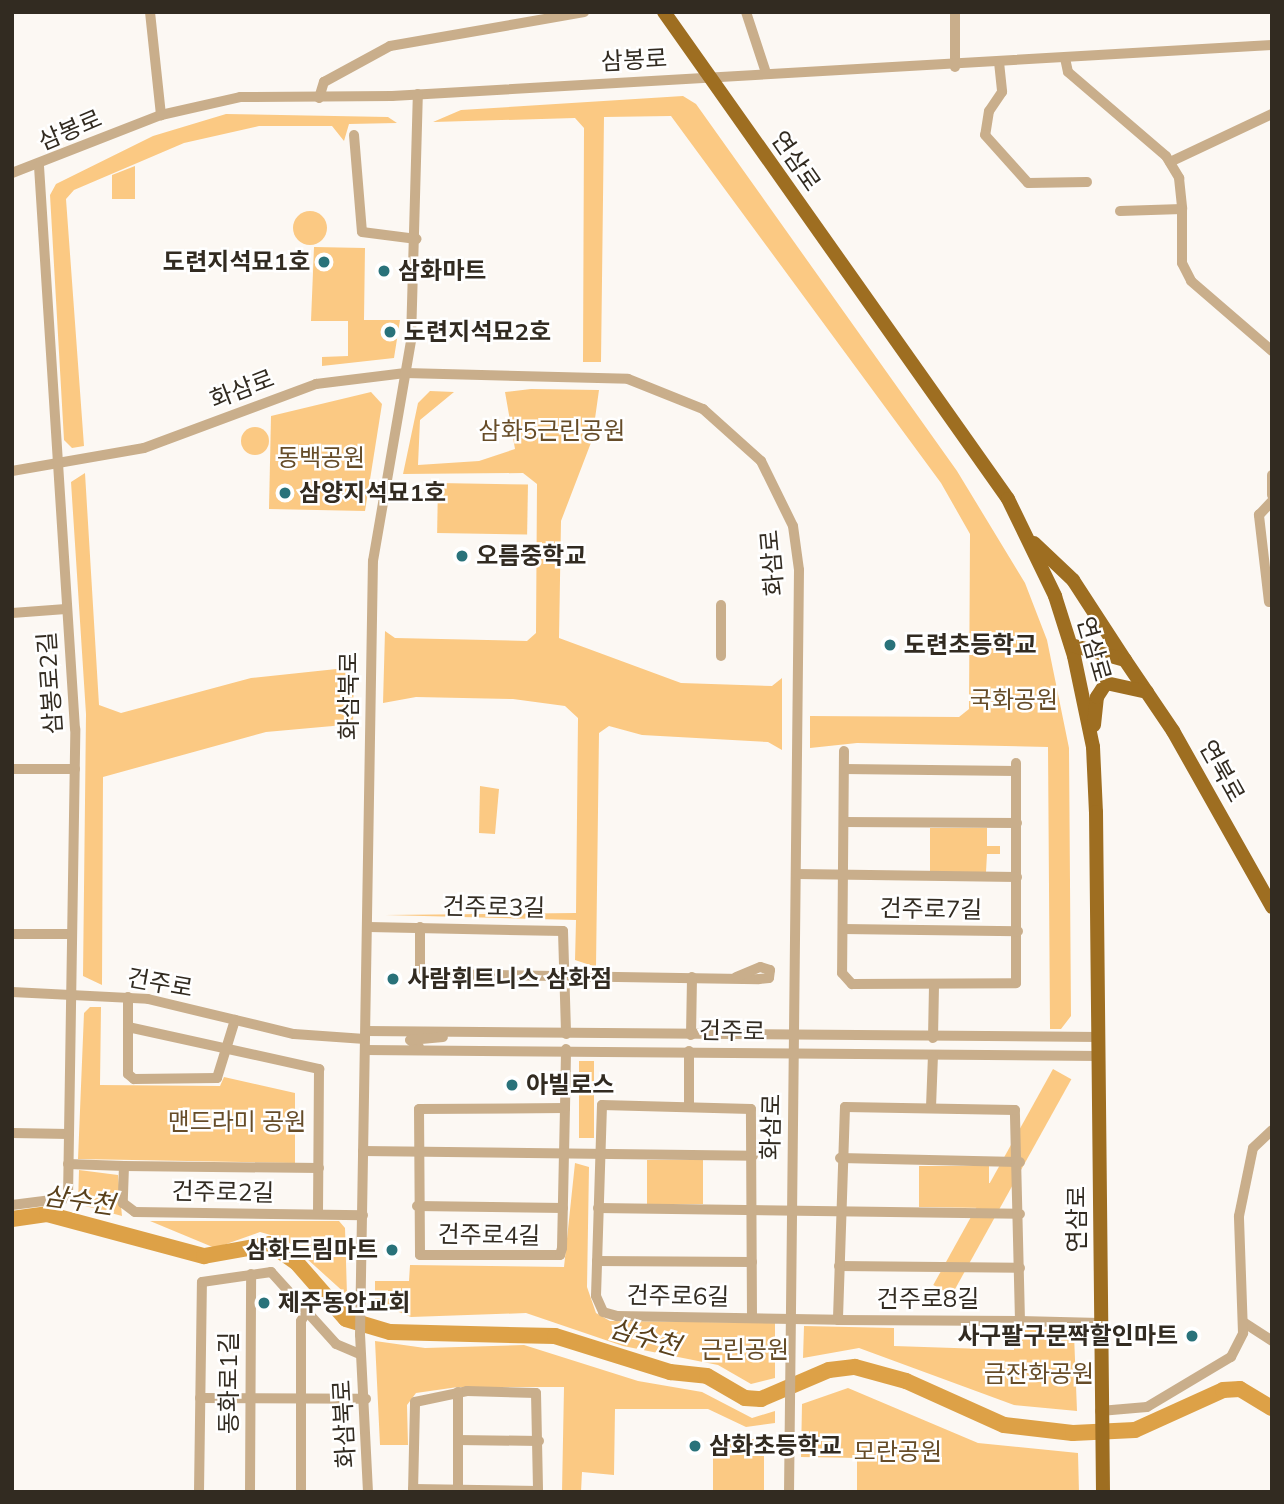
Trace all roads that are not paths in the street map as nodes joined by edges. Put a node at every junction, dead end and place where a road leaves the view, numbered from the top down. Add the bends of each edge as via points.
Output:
1 (150, 12) edge
2 (584, 12) edge
3 (664, 12) edge
4 (746, 12) edge
5 (955, 12) edge
6 (1272, 45) edge
7 (1065, 58) junction
8 (999, 62) junction
9 (955, 67) junction
10 (766, 73) junction
11 (708, 76) junction
12 (418, 94) junction
13 (319, 98) junction
14 (1272, 114) edge
15 (161, 115) junction
16 (354, 135) dead end
17 (1170, 162) junction
18 (39, 166) junction
19 (12, 173) edge
20 (1087, 182) dead end
21 (1182, 209) junction
22 (1120, 211) dead end
23 (417, 239) junction
24 (1272, 351) edge
25 (405, 373) junction
26 (57, 465) junction
27 (12, 471) edge
28 (1272, 475) edge
29 (1272, 495) edge
30 (1272, 501) edge
31 (1027, 537) junction
32 (1269, 602) dead end
33 (721, 605) dead end
34 (66, 609) junction
35 (12, 613) edge
36 (1071, 645) junction
37 (720, 656) dead end
38 (1125, 660) junction
39 (1147, 692) junction
40 (1093, 747) junction
41 (845, 751) dead end
42 (12, 769) edge
43 (75, 769) junction
44 (844, 769) junction
45 (844, 822) junction
46 (1017, 823) junction
47 (796, 874) junction
48 (844, 875) junction
49 (1017, 877) junction
50 (1272, 907) edge
51 (369, 927) junction
52 (420, 927) junction
53 (843, 929) junction
54 (1018, 931) junction
55 (12, 934) edge
56 (72, 934) junction
57 (566, 975) junction
58 (692, 977) junction
59 (736, 977) dead end
60 (934, 985) junction
61 (12, 992) edge
62 (71, 993) junction
63 (128, 997) junction
64 (235, 1020) junction
65 (128, 1027) junction
66 (466, 1032) junction
67 (566, 1034) junction
68 (691, 1035) junction
69 (793, 1036) junction
70 (1099, 1037) junction
71 (933, 1038) junction
72 (365, 1040) junction
73 (566, 1049) junction
74 (429, 1050) junction
75 (226, 1051) junction
76 (689, 1051) junction
77 (793, 1054) junction
78 (933, 1055) junction
79 (1099, 1056) junction
80 (689, 1104) junction
81 (931, 1107) junction
82 (565, 1108) junction
83 (1272, 1130) edge
84 (12, 1133) edge
85 (69, 1134) junction
86 (363, 1151) junction
87 (418, 1151) junction
88 (599, 1154) junction
89 (564, 1155) junction
90 (753, 1156) junction
91 (840, 1158) junction
92 (1020, 1162) junction
93 (68, 1164) junction
94 (124, 1166) junction
95 (319, 1168) junction
96 (12, 1205) edge
97 (417, 1206) junction
98 (563, 1208) junction
99 (598, 1208) junction
100 (752, 1210) junction
101 (791, 1211) junction
102 (839, 1211) junction
103 (318, 1214) junction
104 (1020, 1214) junction
105 (363, 1215) junction
106 (597, 1261) junction
107 (752, 1262) junction
108 (839, 1266) junction
109 (1020, 1268) junction
110 (250, 1274) junction
111 (307, 1311) junction
112 (752, 1318) junction
113 (790, 1319) junction
114 (838, 1320) junction
115 (1020, 1321) junction
116 (1243, 1322) junction
117 (1100, 1323) junction
118 (1272, 1341) edge
119 (360, 1354) junction
120 (458, 1392) junction
121 (200, 1398) junction
122 (250, 1398) junction
123 (301, 1398) junction
124 (366, 1399) junction
125 (1100, 1414) junction
126 (458, 1440) junction
127 (539, 1441) junction
128 (458, 1489) junction
129 (413, 1490) edge
130 (538, 1491) edge
131 (200, 1492) edge
132 (250, 1492) edge
133 (301, 1492) edge
134 (368, 1492) edge
135 (789, 1492) edge
136 (1103, 1492) edge

1 - 15 street
2 - 13 street via 390,46 324,82
3 - 11 main road, 연삼로
4 - 10 street
5 - 9 street
6 - 7 street, 삼봉로
7 - 8 street, 삼봉로
7 - 17 street via 1068,72
8 - 9 street, 삼봉로
8 - 20 street via 1002,92 989,111 985,135 1028,183
9 - 10 street, 삼봉로
10 - 11 street, 삼봉로
11 - 12 street, 삼봉로
11 - 31 main road, 연삼로 via 978,452
12 - 13 street, 삼봉로
12 - 23 street, 화삼북로
13 - 15 street, 삼봉로 via 240,97
14 - 17 street
15 - 18 street, 삼봉로
16 - 23 street via 362,232
17 - 21 street
18 - 19 street, 삼봉로
18 - 26 street, 삼봉로2길
21 - 22 street
21 - 24 street via 1182,263 1191,281
23 - 25 street, 화삼북로
25 - 26 street, 화삼로 via 316,384 144,449
25 - 47 street, 화삼로 via 628,379 703,409 761,461 783,501 797,544
25 - 51 street, 화삼북로 via 373,561
26 - 27 street, 화삼로
26 - 34 street, 삼봉로2길
28 - 29 street
30 - 32 street via 1259,515
31 - 36 main road, 연삼로
31 - 38 main road, 연북로 via 1073,580
33 - 37 street
34 - 35 street
34 - 43 street, 삼봉로2길
36 - 38 main road
36 - 40 main road, 연삼로
38 - 39 main road, 연북로
39 - 40 main road via 1106,683 1097,697
39 - 50 main road, 연북로
40 - 70 main road, 연삼로
41 - 44 street, 건주로7길
42 - 43 street
43 - 56 street, 삼봉로2길
44 - 45 street, 건주로7길
44 - 46 street, 건주로7길 via 1016,767
45 - 46 street
45 - 48 street, 건주로7길
46 - 49 street, 건주로7길
47 - 48 street
47 - 69 street, 화삼로
48 - 49 street, 건주로7길
48 - 53 street, 건주로7길
49 - 54 street, 건주로7길
51 - 52 street, 건주로3길
51 - 72 street, 화삼북로
52 - 57 street, 건주로3길 via 561,930 567,939
52 - 57 street, 건주로3길 via 424,973
53 - 54 street, 건주로7길
53 - 60 street, 건주로7길 via 847,983
54 - 60 street, 건주로7길 via 1014,985
55 - 56 street
56 - 62 street, 삼봉로2길
57 - 58 street
57 - 67 street, 건주로3길
58 - 59 street
58 - 68 street
60 - 71 street
61 - 62 street, 건주로
62 - 63 street, 건주로
62 - 85 street, 삼봉로2길
63 - 64 street, 건주로
63 - 65 street
64 - 72 street, 건주로 via 308,1036
64 - 75 street
65 - 75 street
65 - 75 street via 134,1079 215,1079
66 - 67 street, 건주로
66 - 72 street, 건주로
66 - 74 street via 409,1041
67 - 68 street, 건주로
68 - 69 street, 건주로
69 - 71 street, 건주로
69 - 77 street, 화삼로
70 - 71 street, 건주로
70 - 79 main road, 연삼로
72 - 74 street, 건주로
72 - 86 street, 화삼북로
73 - 74 street, 건주로
73 - 76 street, 건주로
73 - 82 street, 건주로4길
75 - 95 street via 319,1069
76 - 77 street, 건주로
76 - 80 street
77 - 78 street, 건주로
77 - 101 street, 화삼로
78 - 79 street, 건주로
78 - 81 street
79 - 117 main road, 연삼로
80 - 88 street, 건주로6길 via 605,1104
80 - 90 street, 건주로6길 via 749,1106
81 - 91 street via 845,1107
81 - 92 street via 1016,1110
82 - 87 street, 건주로4길 via 423,1107
82 - 89 street, 건주로4길
83 - 116 street via 1253,1148 1239,1216
84 - 85 street
85 - 93 street, 삼봉로2길
86 - 87 street
86 - 105 street, 화삼북로
87 - 89 street
87 - 97 street, 건주로4길
88 - 89 street
88 - 90 street
88 - 99 street, 건주로6길
89 - 98 street, 건주로4길
90 - 100 street, 건주로6길
91 - 92 street
91 - 102 street
92 - 104 street
93 - 94 street, 건주로2길
93 - 96 street, 삼봉로2길 via 68,1198
94 - 95 street, 건주로2길
94 - 103 street, 건주로2길 via 124,1203 131,1211
95 - 103 street
97 - 98 street, 건주로4길
97 - 98 street, 건주로4길 via 417,1251 425,1255 557,1256
99 - 100 street
99 - 106 street, 건주로6길
100 - 101 street
100 - 107 street, 건주로6길
101 - 102 street
101 - 113 street, 화삼로
102 - 104 street
102 - 108 street
103 - 105 street, 건주로2길
104 - 109 street
105 - 119 street, 화삼북로
106 - 107 street
106 - 112 street, 건주로6길 via 597,1303 610,1316
107 - 112 street, 건주로6길
108 - 109 street, 건주로8길
108 - 114 street
109 - 115 street
110 - 111 street via 277,1275
110 - 121 street, 동화로1길 via 202,1282
110 - 122 street, 동화로1길
111 - 119 street via 344,1350
111 - 123 street via 301,1321
112 - 113 street, 건주로8길
113 - 114 street, 건주로8길
113 - 135 street, 화삼로
114 - 115 street, 건주로8길
115 - 117 street, 건주로8길
116 - 118 street
116 - 125 street via 1231,1357 1188,1387 1147,1408
117 - 125 main road, 연삼로
119 - 124 street, 화삼북로
120 - 126 street
120 - 127 street via 536,1393
120 - 129 street via 415,1402
121 - 122 street
121 - 131 street, 동화로1길
122 - 123 street
122 - 132 street, 동화로1길
123 - 124 street
123 - 133 street
124 - 134 street, 화삼북로
125 - 136 main road, 연삼로
126 - 127 street
126 - 128 street
127 - 130 street
128 - 129 street
128 - 130 street

